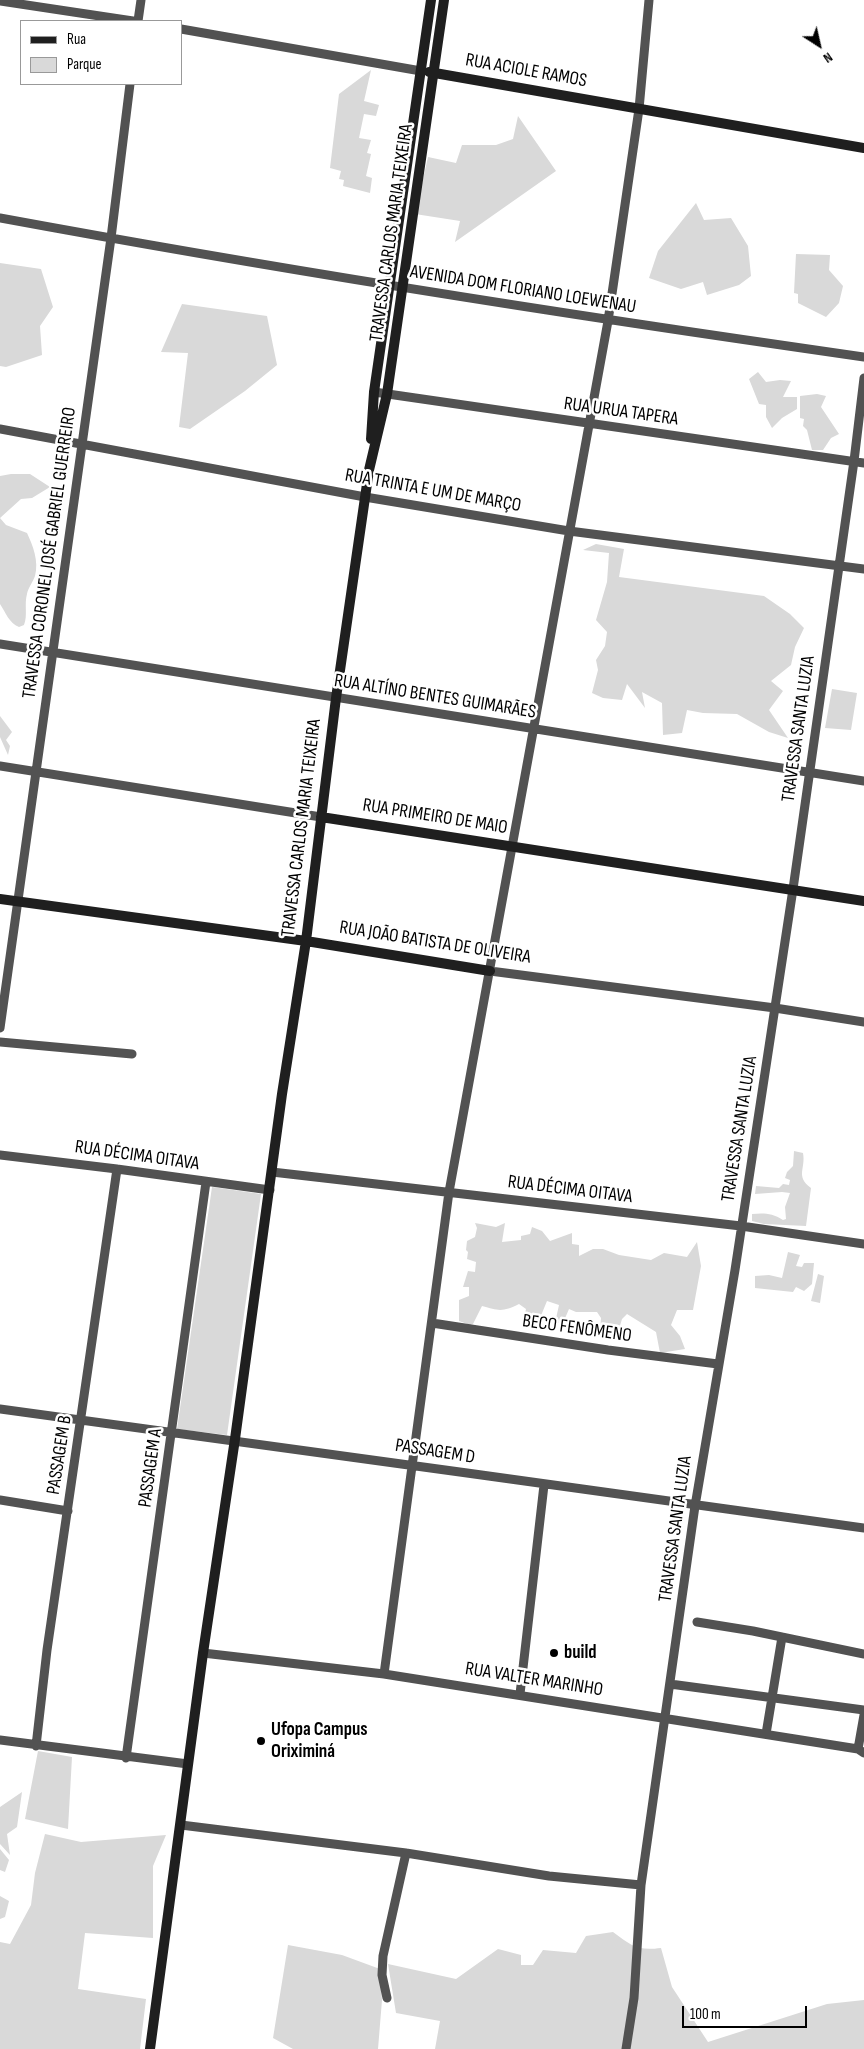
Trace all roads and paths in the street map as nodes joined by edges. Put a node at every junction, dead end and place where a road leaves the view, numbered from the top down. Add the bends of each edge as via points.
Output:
1 (141, 0) edge
2 (431, 0) edge
3 (444, 0) edge
4 (649, 0) edge
5 (0, 1) edge
6 (126, 20) edge
7 (138, 20) edge
8 (182, 29) edge
9 (421, 71) junction
10 (434, 73) junction
11 (130, 85) edge
12 (639, 109) junction
13 (864, 148) edge
14 (0, 218) edge
15 (111, 238) junction
16 (390, 286) junction
17 (401, 288) junction
18 (608, 321) junction
19 (864, 357) edge
20 (864, 378) edge
21 (374, 392) junction
22 (386, 394) junction
23 (589, 424) junction
24 (0, 429) edge
25 (82, 444) junction
26 (854, 461) junction
27 (864, 463) edge
28 (369, 470) junction
29 (365, 497) junction
30 (568, 530) junction
31 (838, 565) junction
32 (864, 569) edge
33 (0, 644) edge
34 (52, 653) junction
35 (336, 698) junction
36 (533, 730) junction
37 (0, 766) edge
38 (35, 772) junction
39 (810, 773) junction
40 (864, 782) edge
41 (320, 817) junction
42 (513, 847) junction
43 (793, 889) junction
44 (0, 899) edge
45 (864, 901) edge
46 (17, 902) junction
47 (306, 941) junction
48 (490, 971) junction
49 (776, 1008) junction
50 (864, 1022) edge
51 (0, 1028) edge
52 (0, 1042) edge
53 (132, 1054) dead end
54 (0, 1155) edge
55 (117, 1169) junction
56 (272, 1172) junction
57 (206, 1182) junction
58 (270, 1190) junction
59 (449, 1192) junction
60 (741, 1226) junction
61 (864, 1244) edge
62 (432, 1323) junction
63 (718, 1364) junction
64 (0, 1409) edge
65 (82, 1420) junction
66 (172, 1433) junction
67 (235, 1439) junction
68 (412, 1464) junction
69 (544, 1485) junction
70 (0, 1500) edge
71 (694, 1506) junction
72 (68, 1511) junction
73 (864, 1528) edge
74 (697, 1622) dead end
75 (782, 1637) junction
76 (203, 1653) junction
77 (864, 1654) edge
78 (384, 1674) junction
79 (670, 1684) junction
80 (520, 1694) junction
81 (771, 1697) junction
82 (864, 1710) edge
83 (864, 1715) edge
84 (665, 1718) junction
85 (766, 1734) junction
86 (0, 1740) edge
87 (36, 1746) junction
88 (861, 1751) edge
89 (126, 1758) junction
90 (188, 1764) junction
91 (181, 1825) junction
92 (406, 1853) junction
93 (641, 1885) junction
94 (387, 1998) dead end
95 (150, 2049) edge
96 (626, 2049) edge

1 - 7 street
2 - 9 main road, TRAVESSA CARLOS MARIA TEIXEIRA
3 - 10 main road, TRAVESSA CARLOS MARIA TEIXEIRA
4 - 12 street
5 - 6 street
8 - 9 street, RUA ACIOLE RAMOS
9 - 10 main road, RUA ACIOLE RAMOS
9 - 16 main road, TRAVESSA CARLOS MARIA TEIXEIRA
10 - 12 main road, RUA ACIOLE RAMOS
10 - 17 main road, TRAVESSA CARLOS MARIA TEIXEIRA
11 - 15 street, TRAVESSA CORONEL JOSÉ GABRIEL GUERREIRO
12 - 13 main road, RUA ACIOLE RAMOS
12 - 18 street
14 - 15 street, AVENIDA DOM FLORIANO LOEWENAU
15 - 16 street, AVENIDA DOM FLORIANO LOEWENAU
15 - 25 street, TRAVESSA CORONEL JOSÉ GABRIEL GUERREIRO
16 - 17 street, AVENIDA DOM FLORIANO LOEWENAU
16 - 21 main road, TRAVESSA CARLOS MARIA TEIXEIRA
17 - 18 street, AVENIDA DOM FLORIANO LOEWENAU
17 - 22 main road, TRAVESSA CARLOS MARIA TEIXEIRA
18 - 19 street, AVENIDA DOM FLORIANO LOEWENAU
18 - 23 street
20 - 26 street, TRAVESSA SANTA LUZIA
21 - 22 street, RUA URUA TAPERA
21 - 28 main road, TRAVESSA CARLOS MARIA TEIXEIRA
22 - 23 street, RUA URUA TAPERA
22 - 28 main road, TRAVESSA CARLOS MARIA TEIXEIRA
23 - 26 street, RUA URUA TAPERA
23 - 30 street
24 - 25 street, RUA TRINTA E UM DE MARÇO
25 - 29 street, RUA TRINTA E UM DE MARÇO
25 - 34 street, TRAVESSA CORONEL JOSÉ GABRIEL GUERREIRO
26 - 27 street, RUA URUA TAPERA
26 - 31 street, TRAVESSA SANTA LUZIA
28 - 29 main road, TRAVESSA CARLOS MARIA TEIXEIRA
29 - 30 street, RUA TRINTA E UM DE MARÇO
29 - 35 main road, TRAVESSA CARLOS MARIA TEIXEIRA
30 - 31 street, RUA TRINTA E UM DE MARÇO
30 - 36 street
31 - 32 street, RUA TRINTA E UM DE MARÇO
31 - 39 street, TRAVESSA SANTA LUZIA
33 - 34 street, RUA ALTÍNO BENTES GUIMARÃES
34 - 35 street, RUA ALTÍNO BENTES GUIMARÃES
34 - 38 street, TRAVESSA CORONEL JOSÉ GABRIEL GUERREIRO
35 - 36 street, RUA ALTÍNO BENTES GUIMARÃES
35 - 41 main road, TRAVESSA CARLOS MARIA TEIXEIRA
36 - 39 street, RUA ALTÍNO BENTES GUIMARÃES
36 - 42 street
37 - 38 street, RUA PRIMEIRO DE MAIO
38 - 41 street, RUA PRIMEIRO DE MAIO
38 - 46 street, TRAVESSA CORONEL JOSÉ GABRIEL GUERREIRO
39 - 40 street, RUA ALTÍNO BENTES GUIMARÃES
39 - 43 street, TRAVESSA SANTA LUZIA
41 - 42 main road, RUA PRIMEIRO DE MAIO
41 - 47 main road, TRAVESSA CARLOS MARIA TEIXEIRA
42 - 43 main road, RUA PRIMEIRO DE MAIO
42 - 48 street
43 - 45 main road, RUA PRIMEIRO DE MAIO
43 - 49 street, TRAVESSA SANTA LUZIA
44 - 46 main road, RUA JOÃO BATISTA DE OLIVEIRA
46 - 47 main road, RUA JOÃO BATISTA DE OLIVEIRA
46 - 51 street, TRAVESSA CORONEL JOSÉ GABRIEL GUERREIRO
47 - 48 main road, RUA JOÃO BATISTA DE OLIVEIRA
47 - 56 main road, TRAVESSA CARLOS MARIA TEIXEIRA
48 - 49 street, RUA JOÃO BATISTA DE OLIVEIRA
48 - 59 street
49 - 50 street, RUA JOÃO BATISTA DE OLIVEIRA
49 - 60 street, TRAVESSA SANTA LUZIA
52 - 53 street
54 - 55 street, RUA DÉCIMA OITAVA
55 - 57 street, RUA DÉCIMA OITAVA
55 - 65 street, PASSAGEM B
56 - 58 main road, TRAVESSA CARLOS MARIA TEIXEIRA
56 - 59 street, RUA DÉCIMA OITAVA
57 - 58 street, RUA DÉCIMA OITAVA
57 - 66 street, PASSAGEM A
58 - 67 main road, TRAVESSA CARLOS MARIA TEIXEIRA
59 - 60 street, RUA DÉCIMA OITAVA
59 - 62 street
60 - 61 street, RUA DÉCIMA OITAVA
60 - 63 street, TRAVESSA SANTA LUZIA
62 - 63 street, BECO FENÔMENO
62 - 68 street
63 - 71 street, TRAVESSA SANTA LUZIA
64 - 65 street, PASSAGEM D
65 - 66 street, PASSAGEM D
65 - 72 street, PASSAGEM B
66 - 67 street, PASSAGEM D
66 - 89 street, PASSAGEM A
67 - 68 street, PASSAGEM D
67 - 76 main road, TRAVESSA CARLOS MARIA TEIXEIRA
68 - 69 street, PASSAGEM D
68 - 78 street
69 - 71 street, PASSAGEM D
69 - 80 street
70 - 72 street
71 - 73 street, PASSAGEM D
71 - 79 street, TRAVESSA SANTA LUZIA
72 - 87 street, PASSAGEM B
74 - 75 street
75 - 77 street
75 - 81 street
76 - 78 street, RUA VALTER MARINHO
76 - 90 main road, TRAVESSA CARLOS MARIA TEIXEIRA
78 - 80 street, RUA VALTER MARINHO
79 - 81 street
79 - 84 street, TRAVESSA SANTA LUZIA
80 - 84 street, RUA VALTER MARINHO
81 - 82 street
81 - 85 street
83 - 88 street
84 - 85 street, RUA VALTER MARINHO
84 - 93 street, TRAVESSA SANTA LUZIA
85 - 88 street, RUA VALTER MARINHO
86 - 87 street
87 - 89 street
89 - 90 street
90 - 91 main road, TRAVESSA CARLOS MARIA TEIXEIRA
91 - 92 street
91 - 95 main road, TRAVESSA CARLOS MARIA TEIXEIRA
92 - 93 street via 549,1876
92 - 94 street via 383,1956 382,1975
93 - 96 street, TRAVESSA SANTA LUZIA via 634,1998

